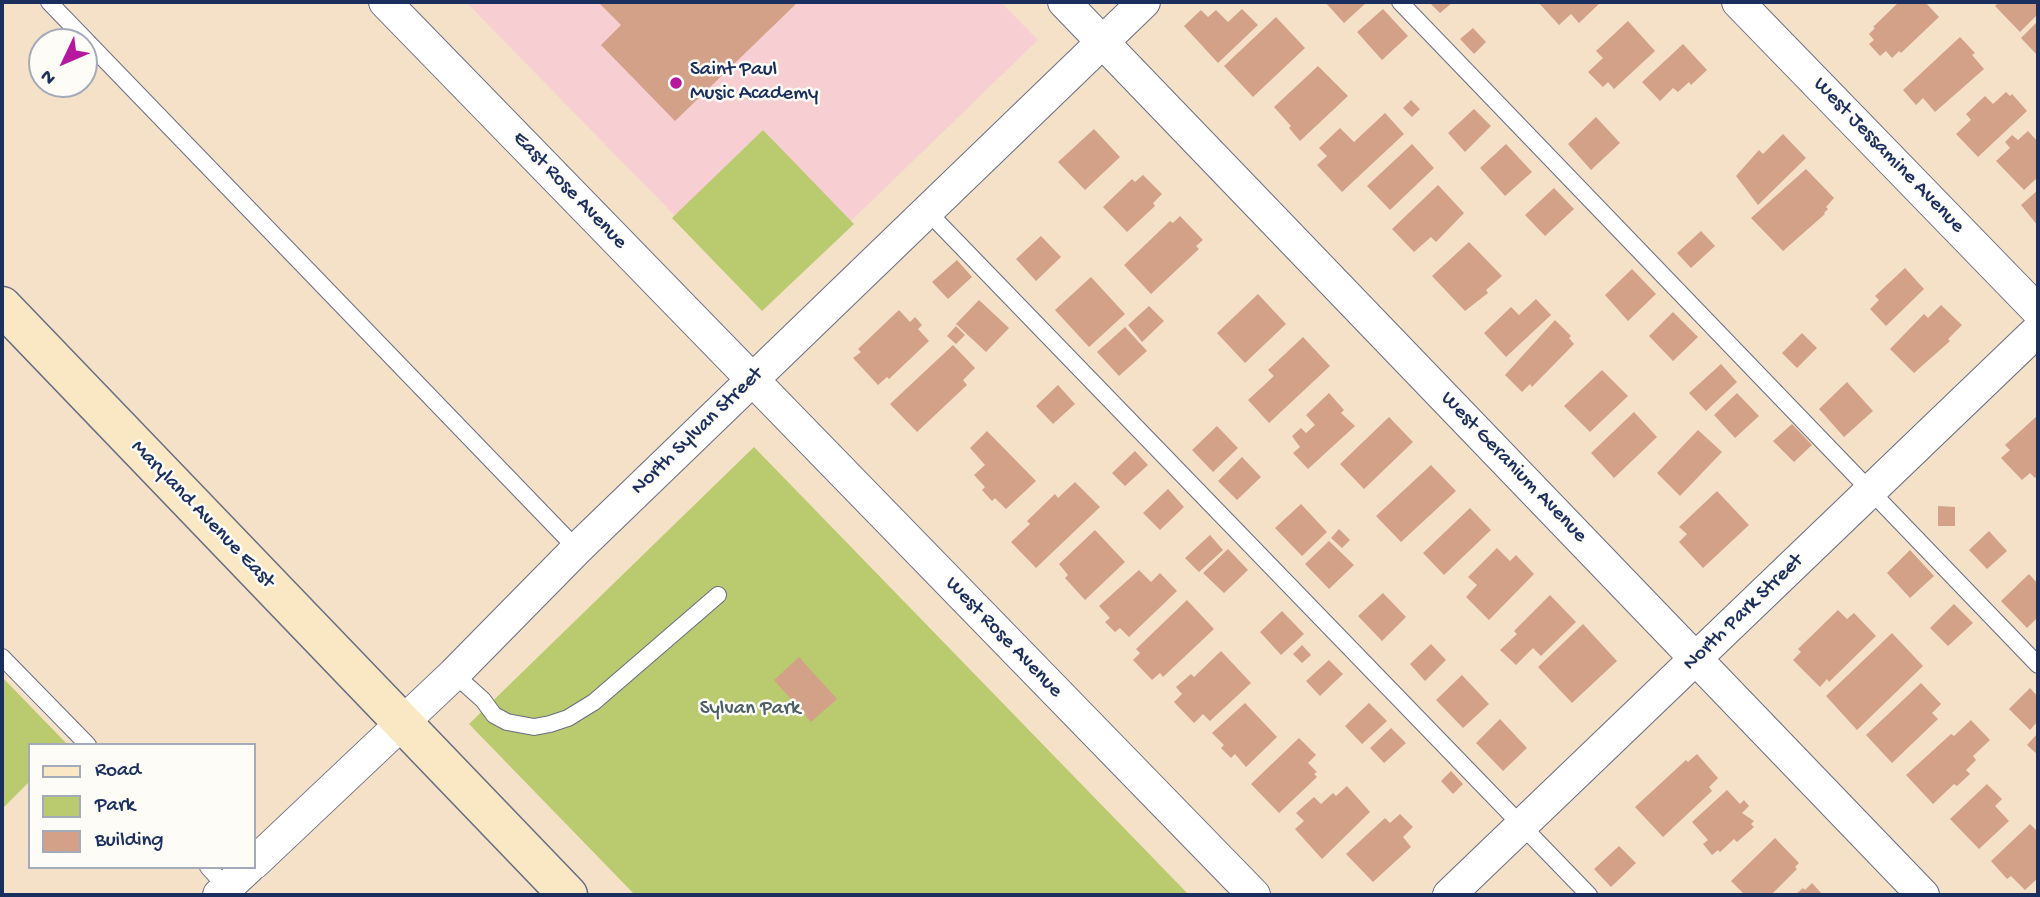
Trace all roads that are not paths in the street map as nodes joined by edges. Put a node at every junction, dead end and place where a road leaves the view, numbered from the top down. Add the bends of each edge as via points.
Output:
1 (49, 2) edge
2 (385, 2) edge
3 (1064, 2) edge
4 (1144, 2) edge
5 (1400, 2) edge
6 (1738, 2) edge
7 (1103, 41) junction
8 (928, 211) junction
9 (2, 306) edge
10 (2038, 311) edge
11 (2038, 330) edge
12 (752, 380) junction
13 (1872, 491) junction
14 (577, 549) junction
15 (718, 595) dead end
16 (2, 657) edge
17 (1696, 658) junction
18 (2038, 665) edge
19 (454, 674) junction
20 (401, 724) junction
21 (86, 743) edge
22 (1521, 827) junction
23 (256, 861) edge
24 (568, 895) edge
25 (1254, 895) edge
26 (1449, 895) edge
27 (1589, 895) edge
28 (1923, 895) edge

1 - 14 lane
2 - 12 street, East Rose Avenue
3 - 7 street, West Geranium Avenue
4 - 7 street, North Sylvan Street
5 - 13 lane
6 - 10 street, West Jessamine Avenue
7 - 8 street, North Sylvan Street
7 - 17 street, West Geranium Avenue
8 - 12 street, North Sylvan Street
8 - 22 lane
9 - 20 main road, Maryland Avenue East
11 - 13 street, North Park Street
12 - 14 street, North Sylvan Street
12 - 25 street, West Rose Avenue
13 - 17 street, North Park Street
13 - 18 lane
14 - 19 street, North Sylvan Street
15 - 19 lane via 594,702 550,724 534,727 507,722 494,715
16 - 21 lane
17 - 22 street, North Park Street
17 - 28 street, West Geranium Avenue
19 - 20 street, North Sylvan Street
20 - 23 street, North Sylvan Street
20 - 24 main road, Maryland Avenue East
22 - 26 street, North Park Street
22 - 27 lane

